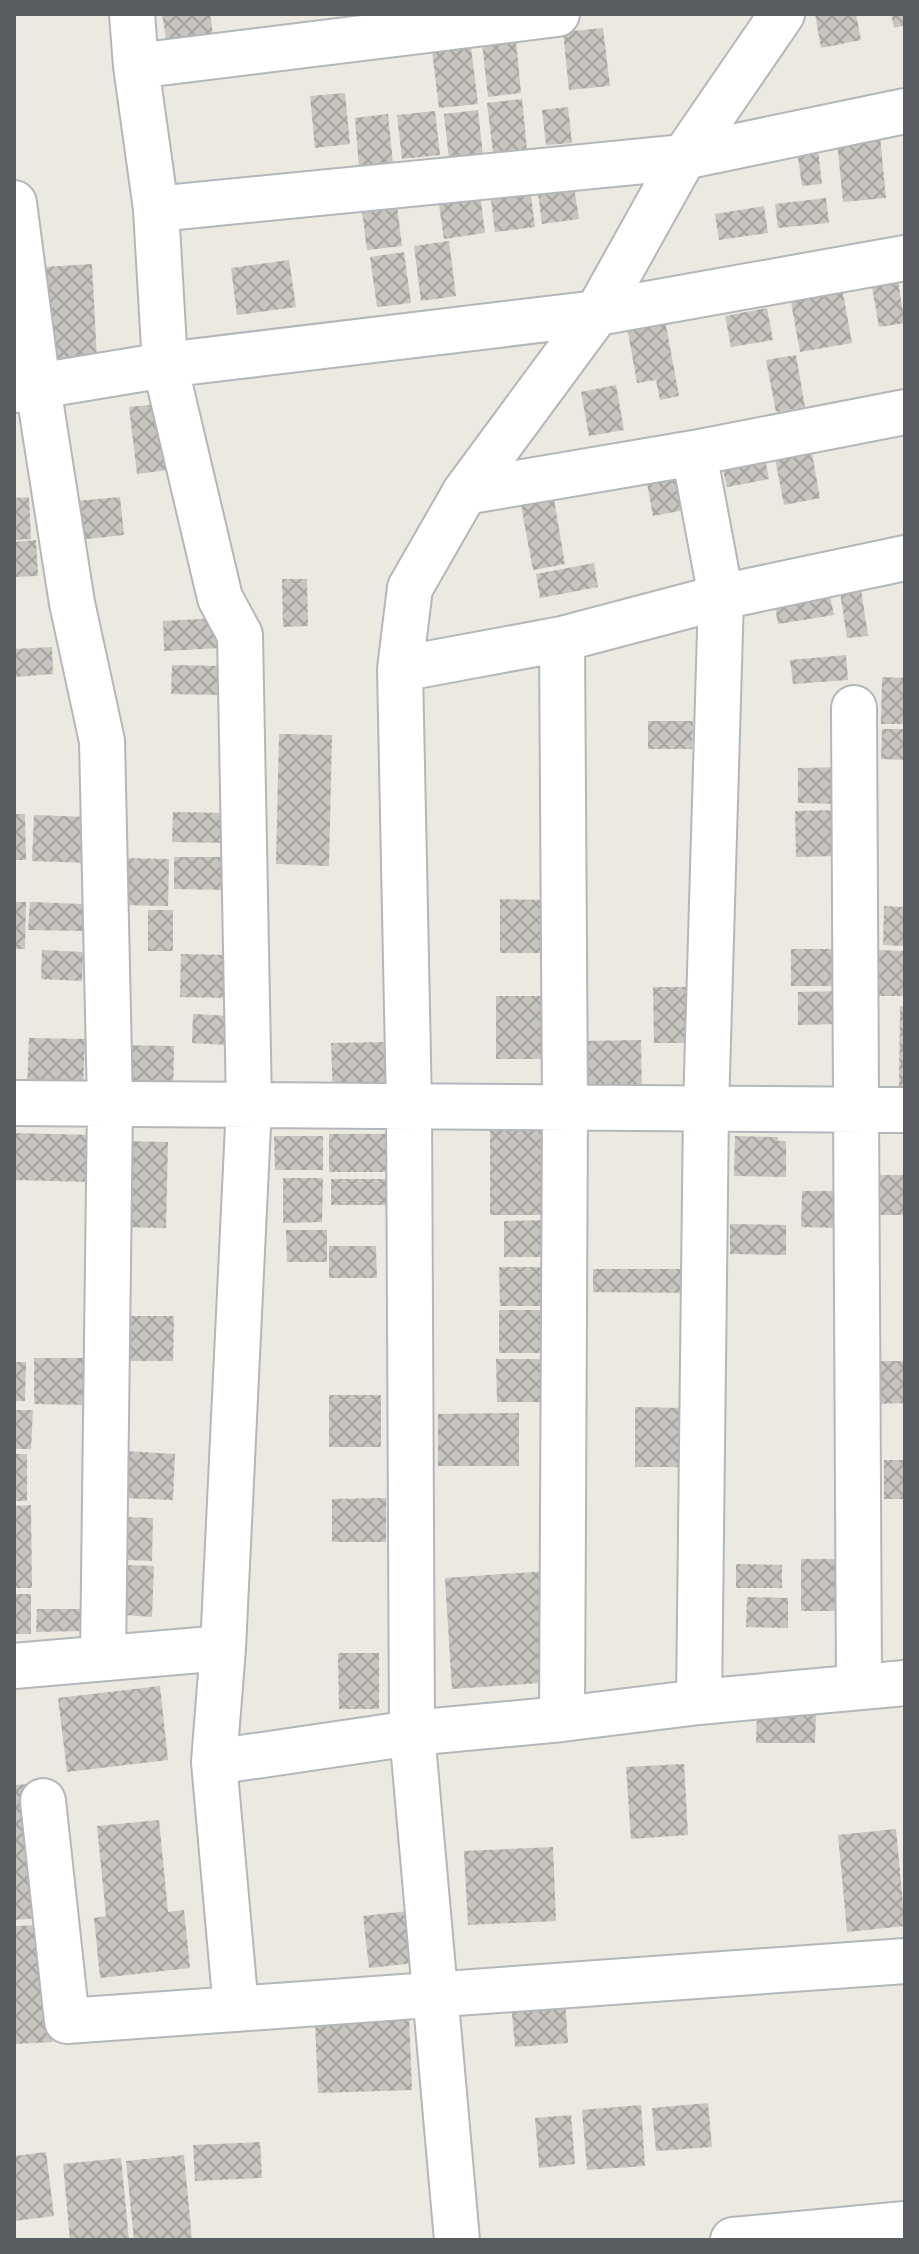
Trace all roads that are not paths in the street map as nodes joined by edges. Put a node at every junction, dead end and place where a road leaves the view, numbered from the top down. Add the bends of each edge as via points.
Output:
1 (132, 14) edge
2 (557, 14) edge
3 (782, 14) edge
4 (136, 66) junction
5 (905, 111) edge
6 (684, 157) junction
7 (14, 203) edge
8 (156, 209) junction
9 (905, 258) edge
10 (597, 313) junction
11 (165, 365) junction
12 (26, 389) edge
13 (905, 412) edge
14 (694, 453) junction
15 (465, 492) junction
16 (905, 558) edge
17 (721, 597) junction
18 (562, 639) junction
19 (400, 669) junction
20 (854, 708) dead end
21 (14, 1103) edge
22 (110, 1104) junction
23 (249, 1105) junction
24 (409, 1106) junction
25 (565, 1107) junction
26 (706, 1108) junction
27 (856, 1109) junction
28 (905, 1110) edge
29 (223, 1648) junction
30 (103, 1658) junction
31 (14, 1666) edge
32 (905, 1683) edge
33 (859, 1687) junction
34 (699, 1702) junction
35 (562, 1719) junction
36 (412, 1733) junction
37 (214, 1762) junction
38 (43, 1801) dead end
39 (905, 1961) edge
40 (435, 1995) junction
41 (236, 2009) junction
42 (905, 2224) edge
43 (457, 2240) edge
44 (733, 2240) edge

1 - 4 street
2 - 4 street
3 - 6 street
4 - 8 street
5 - 6 street
6 - 8 street
6 - 10 street
7 - 12 street
8 - 11 street
9 - 10 street
10 - 11 street
10 - 15 street
11 - 12 street
11 - 23 street via 220,598 240,635
12 - 22 street via 102,741
13 - 14 street
14 - 15 street
14 - 17 street
15 - 19 street via 410,588
16 - 17 street
17 - 18 street
17 - 26 street
18 - 19 street
18 - 25 street
19 - 24 street
20 - 27 street
21 - 22 street
22 - 23 street
22 - 30 street
23 - 24 street
23 - 29 street
24 - 25 street
24 - 36 street
25 - 26 street
25 - 35 street
26 - 27 street
26 - 34 street
27 - 28 street
27 - 33 street
29 - 30 street
29 - 37 street
30 - 31 street
32 - 33 street
33 - 34 street
34 - 35 street
35 - 36 street
36 - 37 street
36 - 40 street
37 - 41 street
38 - 41 street via 67,2021
39 - 40 street
40 - 41 street
40 - 43 street
42 - 44 street

